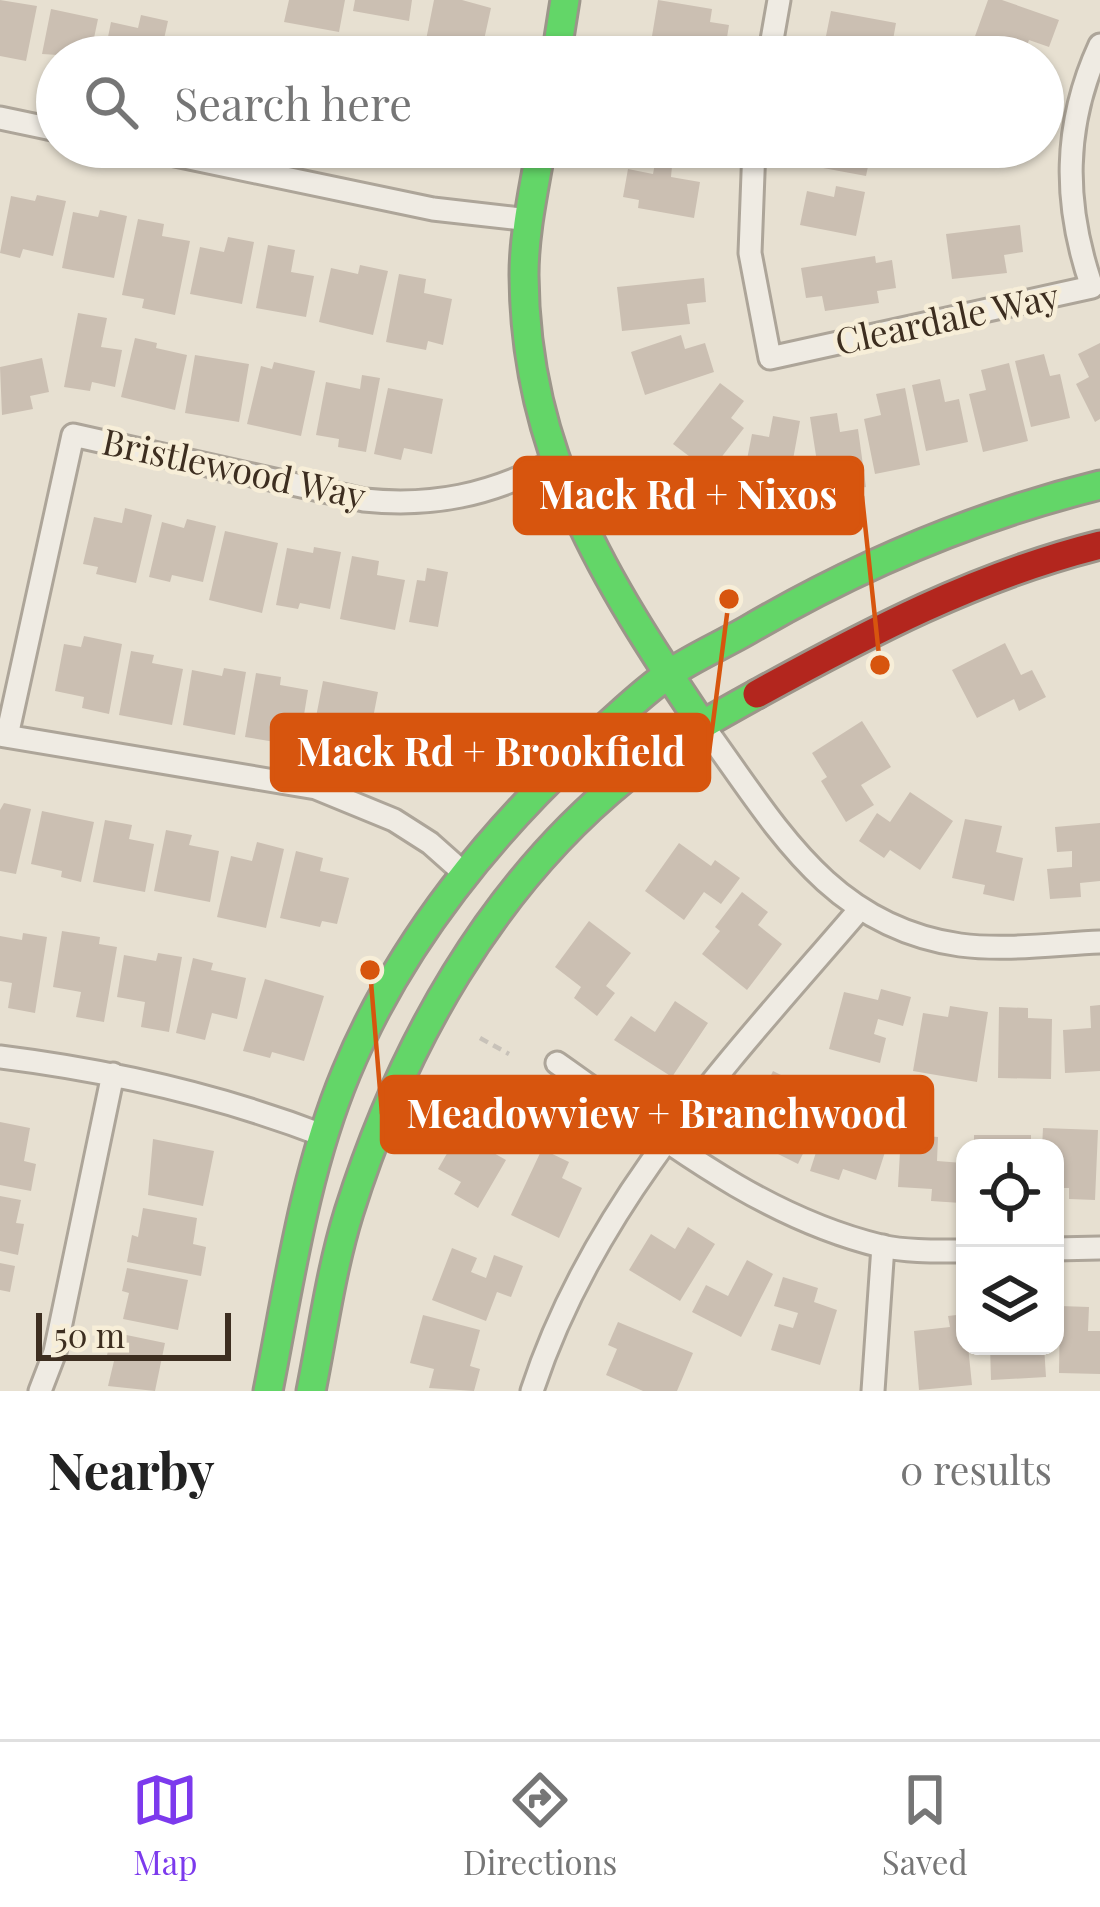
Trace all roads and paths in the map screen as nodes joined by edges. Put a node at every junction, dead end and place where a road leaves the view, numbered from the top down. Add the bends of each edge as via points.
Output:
1 (565, 0) edge
2 (779, 0) edge
3 (559, 36) edge
4 (773, 36) edge
5 (1100, 45) edge
6 (0, 118) edge
7 (36, 126) edge
8 (237, 168) edge
9 (538, 168) edge
10 (753, 168) edge
11 (530, 220) junction
12 (551, 463) junction
13 (1100, 484) edge
14 (1100, 545) edge
15 (668, 675) junction
16 (701, 723) junction
17 (3, 735) edge
18 (466, 875) junction
19 (859, 910) junction
20 (1100, 942) edge
21 (480, 1038) dead end
22 (509, 1054) dead end
23 (0, 1057) edge
24 (557, 1063) dead end
25 (113, 1074) junction
26 (325, 1136) junction
27 (665, 1138) junction
28 (883, 1246) junction
29 (1100, 1248) edge
30 (1064, 1249) edge
31 (956, 1250) edge
32 (40, 1391) edge
33 (268, 1391) edge
34 (310, 1391) edge
35 (532, 1391) edge
36 (873, 1391) edge

1 - 3 main road
2 - 4 street
5 - 10 street, Cleardale Way via 1069,162 1071,207 1092,287 770,358 750,253
6 - 7 street
8 - 11 street via 433,209
9 - 11 main road
11 - 12 main road via 526,335
12 - 15 main road via 598,565
12 - 17 street, Bristlewood Way via 472,496 397,503 74,435
13 - 15 main road via 885,555
14 - 16 main road via 914,607
15 - 16 main road
15 - 18 main road via 541,788
16 - 19 street via 801,860
16 - 34 main road via 621,781 556,845 502,908 429,1018 396,1079 348,1218
17 - 18 street via 316,788 394,820
18 - 26 main road via 387,992 345,1074
19 - 20 street via 922,938 964,946
19 - 27 street
21 - 22 path
23 - 25 street
24 - 27 street
25 - 26 street via 246,1106
25 - 32 street
26 - 33 main road
27 - 28 street via 781,1210
27 - 35 street via 583,1273
28 - 31 street
28 - 36 street
29 - 30 street

